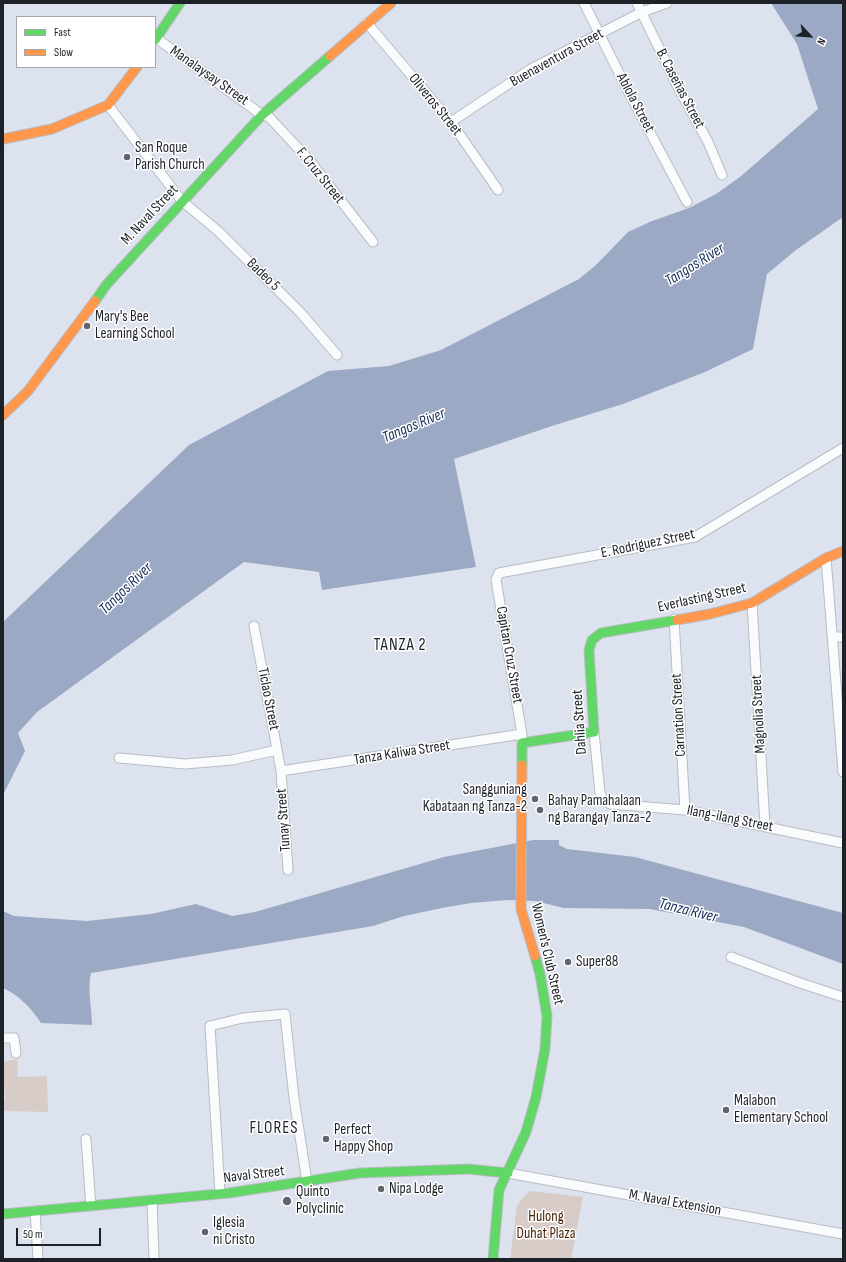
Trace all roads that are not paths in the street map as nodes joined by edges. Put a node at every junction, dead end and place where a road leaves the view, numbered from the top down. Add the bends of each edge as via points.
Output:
1 (180, 3) edge
2 (391, 3) edge
3 (584, 3) edge
4 (638, 3) edge
5 (667, 3) edge
6 (642, 12) junction
7 (367, 23) junction
8 (600, 34) junction
9 (156, 39) edge
10 (136, 68) edge
11 (108, 105) junction
12 (262, 115) junction
13 (451, 122) junction
14 (3, 139) edge
15 (722, 175) dead end
16 (498, 190) dead end
17 (182, 201) junction
18 (686, 202) dead end
19 (373, 242) dead end
20 (337, 355) dead end
21 (3, 414) edge
22 (843, 448) edge
23 (842, 550) edge
24 (826, 558) junction
25 (503, 571) joint
26 (752, 602) junction
27 (674, 619) junction
28 (254, 626) dead end
29 (601, 633) joint
30 (843, 637) edge
31 (832, 638) junction
32 (841, 722) edge
33 (594, 732) junction
34 (522, 738) junction
35 (277, 750) junction
36 (119, 758) dead end
37 (281, 771) junction
38 (843, 772) edge
39 (615, 806) joint
40 (685, 810) junction
41 (766, 826) junction
42 (843, 843) edge
43 (288, 870) dead end
44 (731, 957) dead end
45 (843, 997) edge
46 (3, 1038) edge
47 (16, 1053) dead end
48 (86, 1138) dead end
49 (508, 1172) junction
50 (307, 1182) junction
51 (220, 1193) junction
52 (152, 1200) junction
53 (91, 1206) junction
54 (35, 1211) junction
55 (3, 1214) edge
56 (843, 1234) edge
57 (38, 1259) edge
58 (154, 1259) edge
59 (493, 1259) edge

1 - 9 main road
2 - 7 main road, M. Naval Street
3 - 8 street, Ablola Street
4 - 6 street, B. Caseñas Street
5 - 6 street, Buenaventura Street
6 - 8 street, Buenaventura Street
6 - 15 street, B. Caseñas Street via 679,89 718,160
7 - 12 main road, M. Naval Street
7 - 13 street, Oliveros Street
8 - 13 street, Buenaventura Street via 531,69
8 - 18 street, Ablola Street
9 - 12 street, Manalaysay Street
10 - 11 main road
11 - 14 main road via 52,129
11 - 17 street, Badeo 5
12 - 17 main road, M. Naval Street
12 - 19 street, F. Cruz Street via 269,117 310,161
13 - 16 street, Oliveros Street
17 - 20 street, Badeo 5 via 218,231 300,312
17 - 21 main road, M. Naval Street via 107,284 28,391
22 - 25 street, E. Rodriguez Street via 695,537
23 - 24 main road, Everlasting Street
24 - 26 main road, Everlasting Street
24 - 31 street
25 - 34 street, Capitan Cruz Street via 496,580
26 - 27 main road, Everlasting Street via 710,614
26 - 41 street, Magnolia Street
27 - 29 main road, Everlasting Street
27 - 40 street, Carnation Street
28 - 35 street, Ticlao Street
29 - 33 main road, Dahlia Street via 592,640 589,650
30 - 31 street
31 - 32 street
32 - 38 street
33 - 34 main road
33 - 39 street, Dahlia Street via 600,793 605,802
34 - 37 street, Tanza Kaliwa Street
34 - 49 main road, Women's Club Street via 521,909 543,988 547,1016 545,1049 536,1097 526,1132
35 - 36 street via 232,760 185,764
35 - 37 street, Ticlao Street
37 - 43 street, Tunay Street
39 - 40 street, Ilang-ilang Street
40 - 41 street, Ilang-ilang Street
41 - 42 street, Ilang-ilang Street
44 - 45 street
46 - 47 street via 14,1038
48 - 53 street
49 - 50 main road, Naval Street via 468,1169 407,1170 360,1173
49 - 56 street, M. Naval Extension
49 - 59 main road, Women's Club Street via 499,1190
50 - 51 main road, Naval Street
50 - 51 street via 284,1014 243,1018 210,1026
51 - 52 main road, Naval Street
52 - 53 main road, Naval Street
52 - 58 street
53 - 54 main road, Naval Street
54 - 55 main road, Naval Street
54 - 57 street

